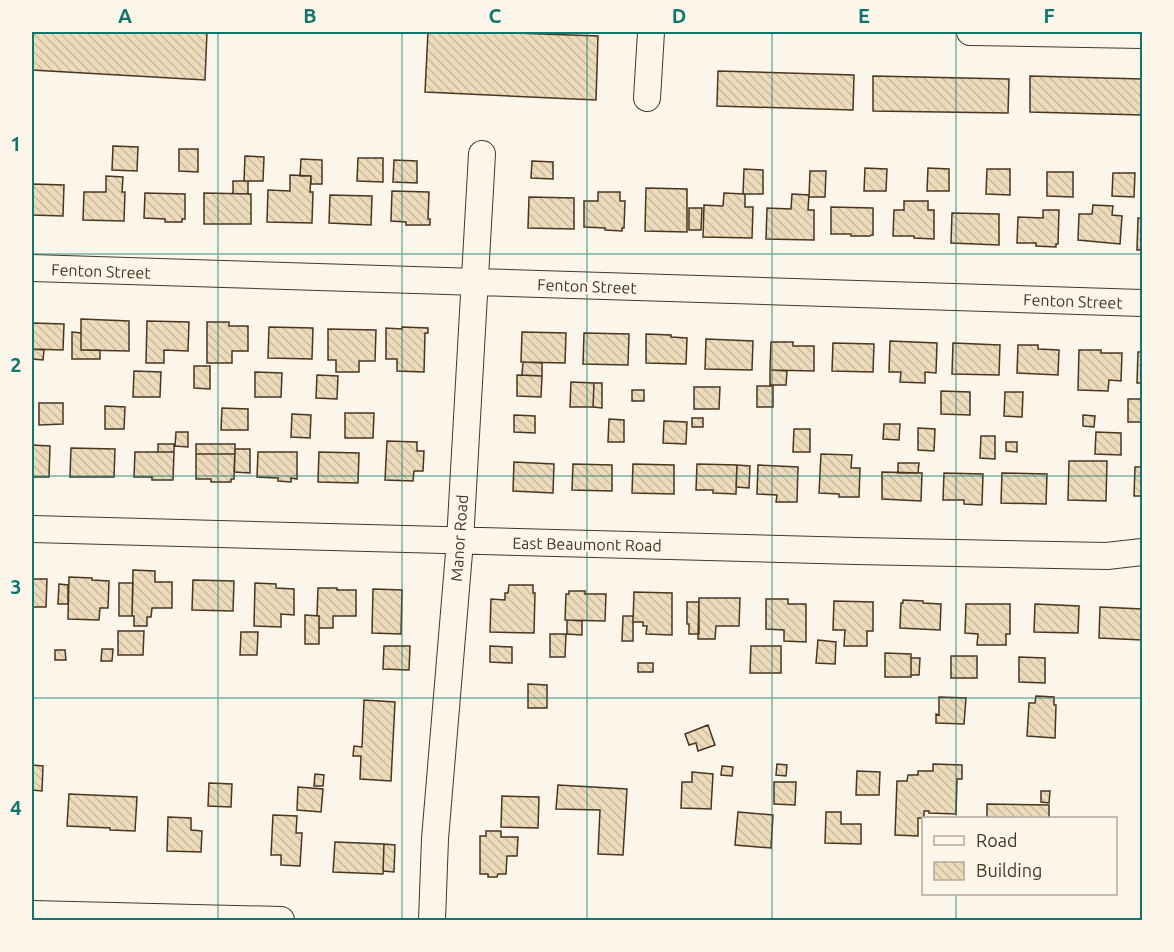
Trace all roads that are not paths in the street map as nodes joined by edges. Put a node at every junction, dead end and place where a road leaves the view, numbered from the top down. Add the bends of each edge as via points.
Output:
1 (651, 32) edge
2 (970, 32) edge
3 (1011, 32) edge
4 (1143, 34) edge
5 (647, 98) dead end
6 (482, 154) dead end
7 (32, 268) edge
8 (474, 283) junction
9 (1143, 303) edge
10 (32, 529) edge
11 (460, 541) junction
12 (1143, 552) edge
13 (32, 914) edge
14 (281, 921) edge
15 (432, 921) edge

1 - 5 street
2 - 3 street
3 - 4 street
6 - 8 street, Manor Road
7 - 8 street, Fenton Street
8 - 9 street, Fenton Street
8 - 11 street, Manor Road
10 - 11 street, East Beaumont Road
11 - 12 street, East Beaumont Road via 1107,556
11 - 15 street, Manor Road via 435,839
13 - 14 street

